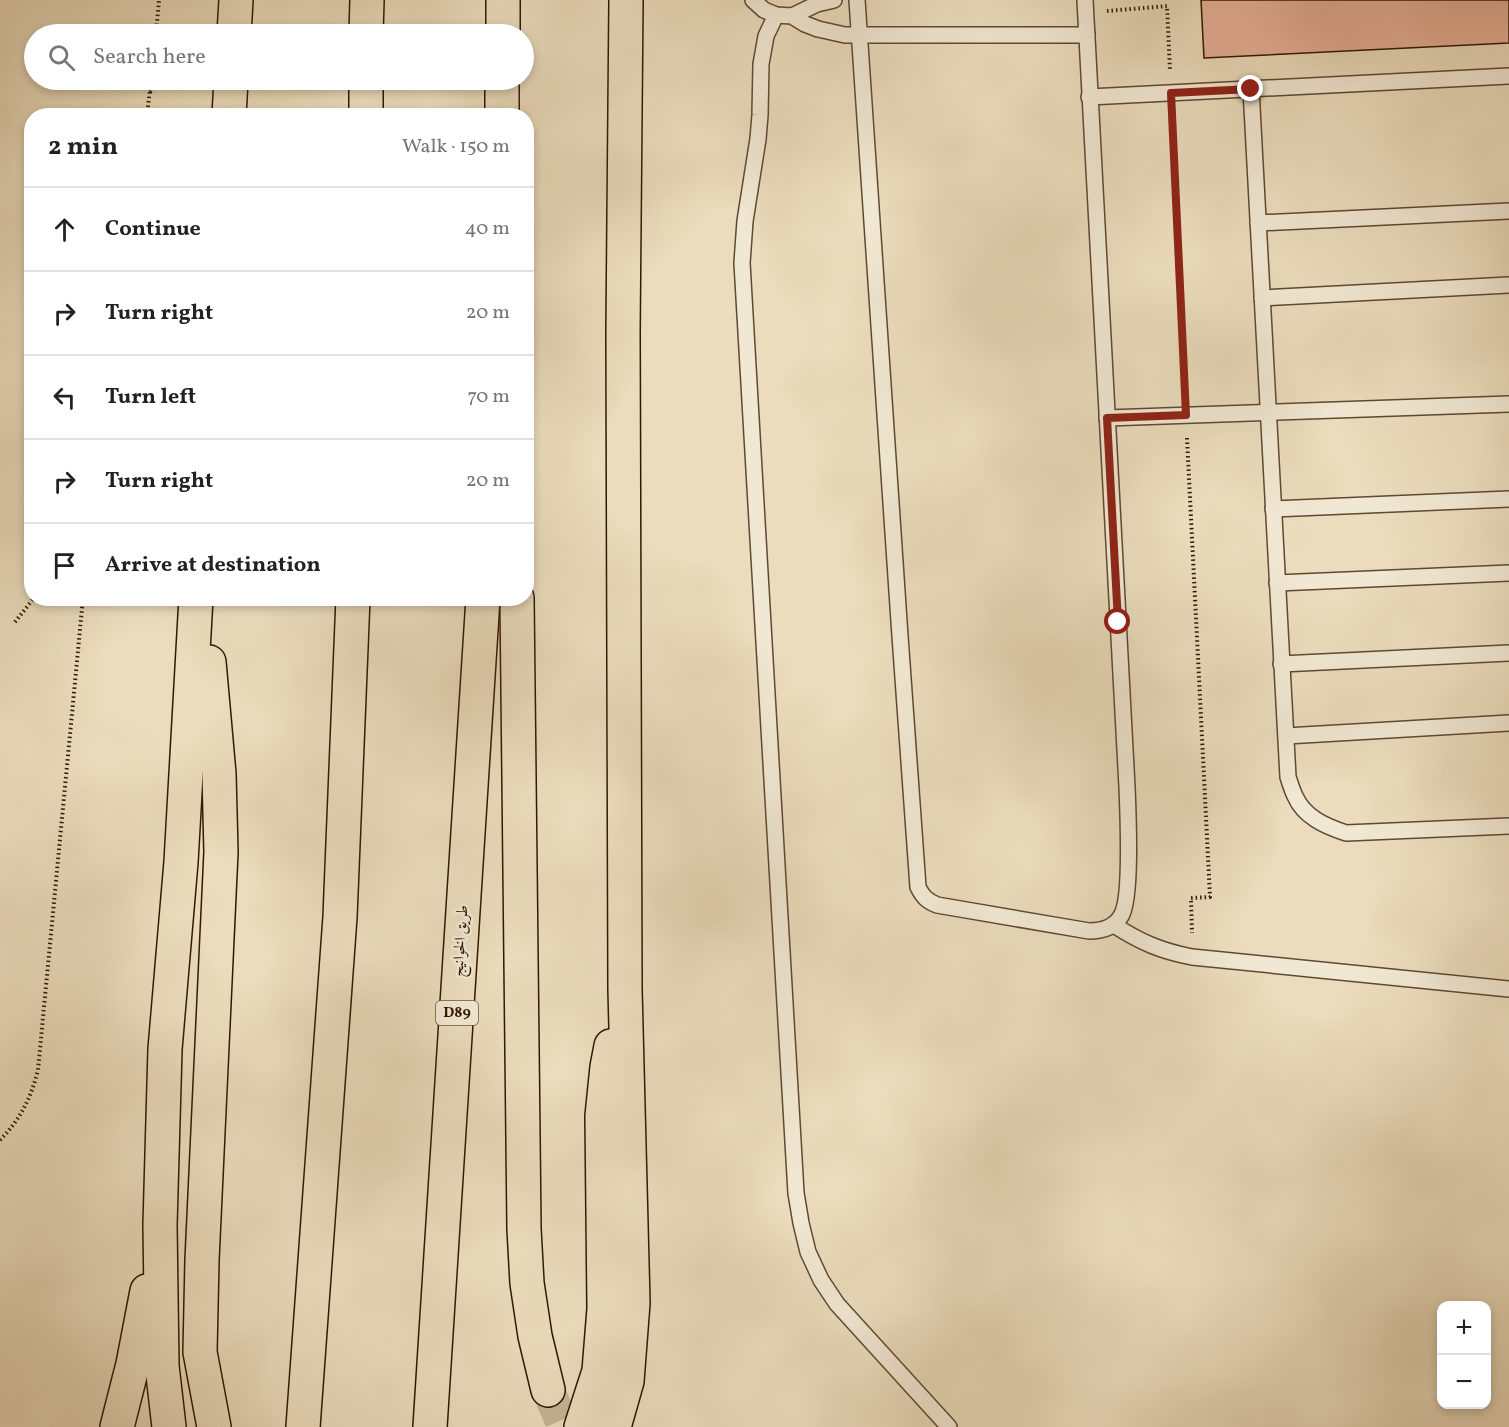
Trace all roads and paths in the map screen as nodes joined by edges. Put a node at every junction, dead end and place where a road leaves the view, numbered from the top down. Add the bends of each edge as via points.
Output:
1 (159, 0) edge
2 (236, 0) edge
3 (367, 0) edge
4 (503, 0) edge
5 (626, 0) edge
6 (753, 0) edge
7 (834, 0) edge
8 (857, 0) edge
9 (1085, 6) edge
10 (776, 15) junction
11 (792, 16) junction
12 (157, 24) edge
13 (235, 24) edge
14 (366, 24) edge
15 (503, 24) edge
16 (1087, 35) junction
17 (859, 36) junction
18 (1509, 76) edge
19 (1251, 89) junction
20 (230, 90) edge
21 (366, 90) edge
22 (502, 90) edge
23 (150, 92) edge
24 (1171, 93) junction
25 (1089, 97) junction
26 (148, 108) edge
27 (229, 108) edge
28 (366, 108) edge
29 (502, 108) edge
30 (1509, 211) edge
31 (1258, 223) junction
32 (1509, 285) edge
33 (1262, 298) junction
34 (1509, 404) edge
35 (1268, 412) junction
36 (1186, 415) junction
37 (1107, 418) junction
38 (1509, 499) edge
39 (1273, 508) junction
40 (1509, 573) edge
41 (1277, 583) junction
42 (28, 606) edge
43 (82, 606) edge
44 (196, 606) edge
45 (197, 606) edge
46 (353, 606) edge
47 (482, 606) edge
48 (517, 606) edge
49 (15, 622) dead end
50 (1509, 653) edge
51 (1281, 664) junction
52 (1509, 723) edge
53 (1286, 736) junction
54 (1509, 826) edge
55 (1114, 925) junction
56 (1192, 957) junction
57 (626, 989) junction
58 (1509, 989) edge
59 (0, 1140) edge
60 (160, 1225) junction
61 (548, 1390) tunnel mouth
62 (117, 1427) edge
63 (169, 1427) edge
64 (214, 1427) edge
65 (303, 1427) edge
66 (430, 1427) edge
67 (581, 1427) edge
68 (614, 1427) edge
69 (949, 1427) edge

1 - 12 path
2 - 13 highway
3 - 14 highway
4 - 15 highway
5 - 57 highway
6 - 10 lane
7 - 11 lane
8 - 17 lane
9 - 16 lane
9 - 24 path via 1167,6
10 - 11 lane
10 - 69 lane via 766,36 761,64 758,139 744,221 742,263 796,1193 806,1242 821,1280 837,1305
11 - 17 lane via 825,31
16 - 17 lane
16 - 25 lane
17 - 55 lane via 918,887 929,902 937,905 1089,931 1102,931
18 - 19 lane
19 - 24 lane
19 - 31 lane
20 - 27 highway
21 - 28 highway
22 - 29 highway
23 - 26 path
24 - 25 lane
24 - 36 path
25 - 37 lane
30 - 31 lane
31 - 33 lane
32 - 33 lane
33 - 35 lane
34 - 35 lane
35 - 36 lane
35 - 39 lane
36 - 37 lane
36 - 56 path via 1210,897 1191,897
37 - 55 lane via 1127,787 1126,905
38 - 39 lane
39 - 41 lane
40 - 41 lane
41 - 51 lane
42 - 49 path
43 - 59 path via 38,1070 25,1108
44 - 60 highway via 181,862 165,1049
45 - 64 highway via 208,656 219,774 221,852 200,1352
46 - 65 highway via 340,917
47 - 66 highway, طريق الخوانيج / D89
48 - 61 highway via 524,1229 527,1283
50 - 51 lane
51 - 53 lane
52 - 53 lane
53 - 54 lane via 1288,777 1295,797 1308,814 1326,826 1346,832
55 - 56 lane via 1150,946
56 - 58 lane
57 - 67 highway via 616,1018 602,1116 604,1309 599,1371
57 - 68 highway via 633,1303 627,1381
60 - 62 highway
60 - 63 highway via 162,1366

